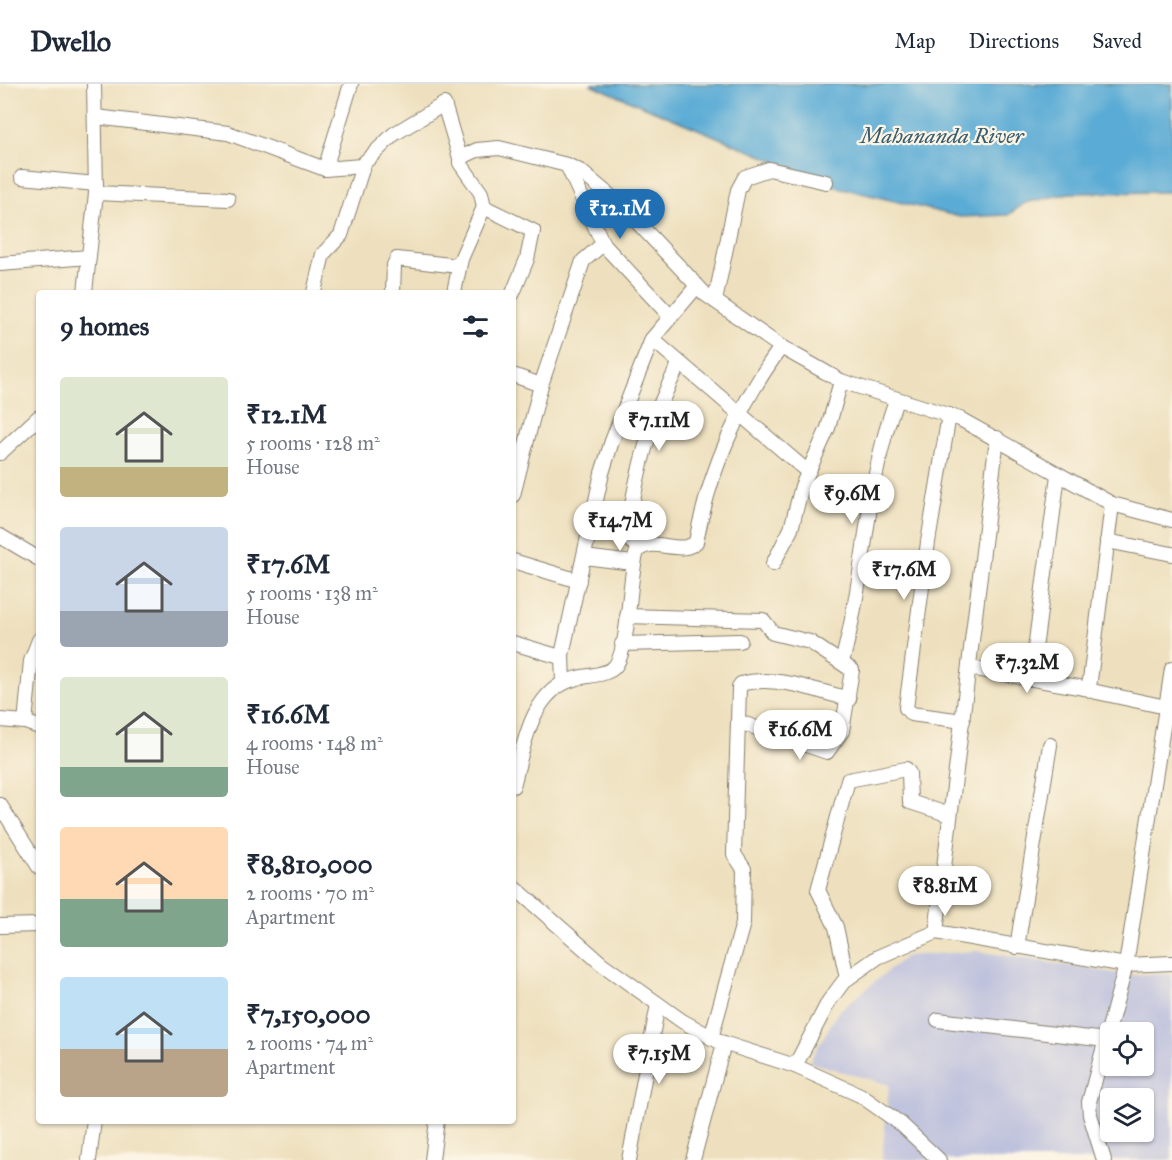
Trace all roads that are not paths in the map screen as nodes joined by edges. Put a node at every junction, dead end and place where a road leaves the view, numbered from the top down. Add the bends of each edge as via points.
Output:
1 (94, 84) edge
2 (351, 84) edge
3 (96, 117) junction
4 (460, 159) junction
5 (364, 164) junction
6 (567, 165) junction
7 (324, 169) junction
8 (22, 177) dead end
9 (826, 182) dead end
10 (96, 189) junction
11 (228, 199) dead end
12 (484, 207) junction
13 (603, 244) junction
14 (89, 256) junction
15 (0, 264) edge
16 (459, 266) junction
17 (697, 286) junction
18 (85, 290) edge
19 (314, 290) edge
20 (393, 290) edge
21 (453, 290) edge
22 (514, 290) edge
23 (715, 302) junction
24 (670, 316) junction
25 (652, 339) junction
26 (781, 347) junction
27 (679, 364) junction
28 (516, 376) edge
29 (841, 381) junction
30 (541, 385) junction
31 (896, 400) junction
32 (739, 414) junction
33 (949, 415) junction
34 (36, 420) edge
35 (997, 438) junction
36 (0, 453) edge
37 (808, 472) junction
38 (1058, 475) junction
39 (516, 483) edge
40 (1112, 504) junction
41 (1172, 520) edge
42 (0, 536) edge
43 (1107, 541) junction
44 (640, 548) junction
45 (1172, 554) edge
46 (36, 557) edge
47 (584, 557) junction
48 (516, 562) edge
49 (633, 563) junction
50 (773, 564) dead end
51 (579, 581) junction
52 (627, 616) junction
53 (741, 641) dead end
54 (516, 644) edge
55 (622, 644) junction
56 (36, 649) edge
57 (562, 655) junction
58 (842, 662) junction
59 (970, 668) junction
60 (1172, 669) edge
61 (1031, 679) junction
62 (563, 683) junction
63 (1090, 690) junction
64 (849, 699) junction
65 (1166, 707) junction
66 (0, 720) edge
67 (963, 721) junction
68 (25, 722) junction
69 (739, 722) junction
70 (36, 726) edge
71 (1050, 745) dead end
72 (516, 776) edge
73 (1, 809) edge
74 (950, 814) junction
75 (36, 862) edge
76 (516, 889) edge
77 (36, 925) edge
78 (0, 926) edge
79 (936, 932) junction
80 (1017, 947) junction
81 (1172, 963) edge
82 (1126, 965) junction
83 (847, 978) junction
84 (658, 1004) junction
85 (938, 1020) dead end
86 (1111, 1022) edge
87 (1100, 1039) edge
88 (717, 1040) junction
89 (1100, 1064) edge
90 (795, 1066) junction
91 (94, 1124) edge
92 (436, 1124) edge
93 (89, 1160) edge
94 (432, 1160) edge
95 (629, 1160) edge
96 (693, 1160) edge
97 (939, 1160) edge
98 (1104, 1160) edge

1 - 3 street
2 - 7 street
3 - 7 street via 228,133
3 - 10 street
4 - 5 street via 444,104 394,134
4 - 6 street via 477,150 499,148
4 - 12 street via 481,193
5 - 7 street
5 - 19 street via 341,235 321,259
6 - 13 street
6 - 17 street via 622,206
8 - 10 street
9 - 23 street via 769,169 745,177 738,190
10 - 11 street
10 - 14 street
12 - 16 street
12 - 22 street via 533,231
13 - 24 street
13 - 30 street via 583,261
14 - 15 street
14 - 18 street
16 - 20 street via 397,259
16 - 21 street
17 - 23 street
17 - 24 street
23 - 26 street
24 - 25 street
25 - 27 street
25 - 47 street via 602,473
26 - 29 street
26 - 32 street
27 - 32 street
27 - 44 street via 648,435 635,477 627,534
28 - 30 street
29 - 31 street
29 - 37 street via 828,428
30 - 39 street
31 - 33 street
31 - 58 street via 874,476 857,608
32 - 37 street
32 - 44 street via 707,488 696,542 688,547
33 - 35 street
33 - 67 street via 906,708 911,714
34 - 36 street
35 - 38 street
35 - 59 street
37 - 50 street via 791,529
38 - 40 street
38 - 61 street
40 - 41 street
40 - 43 street
42 - 46 street
43 - 45 street
43 - 63 street
44 - 49 street
47 - 49 street
47 - 51 street
48 - 51 street
49 - 52 street
51 - 57 street
52 - 55 street
52 - 58 street via 763,620 773,633 810,642
53 - 55 street
54 - 57 street
55 - 62 street via 613,669
56 - 68 street
57 - 62 street
58 - 64 street via 852,670
59 - 61 street
59 - 67 street
60 - 65 street
61 - 63 street
62 - 72 street via 547,696 534,716
63 - 65 street
64 - 69 street via 790,684 746,683 739,688
64 - 69 street via 842,731 827,752
65 - 82 street
66 - 68 street
67 - 74 street
68 - 70 street
69 - 88 street via 734,854 744,869 742,923
71 - 80 street
73 - 75 street
74 - 79 street
74 - 83 street via 910,802 906,768 848,780 818,890 836,927
76 - 84 street via 602,964
77 - 78 street
79 - 80 street
79 - 83 street via 878,957
80 - 82 street
81 - 82 street
82 - 86 street
83 - 90 street via 829,1001
84 - 88 street
84 - 95 street
85 - 87 street
88 - 90 street
88 - 96 street
89 - 98 street via 1089,1107
90 - 97 street via 880,1107
91 - 93 street
92 - 94 street

